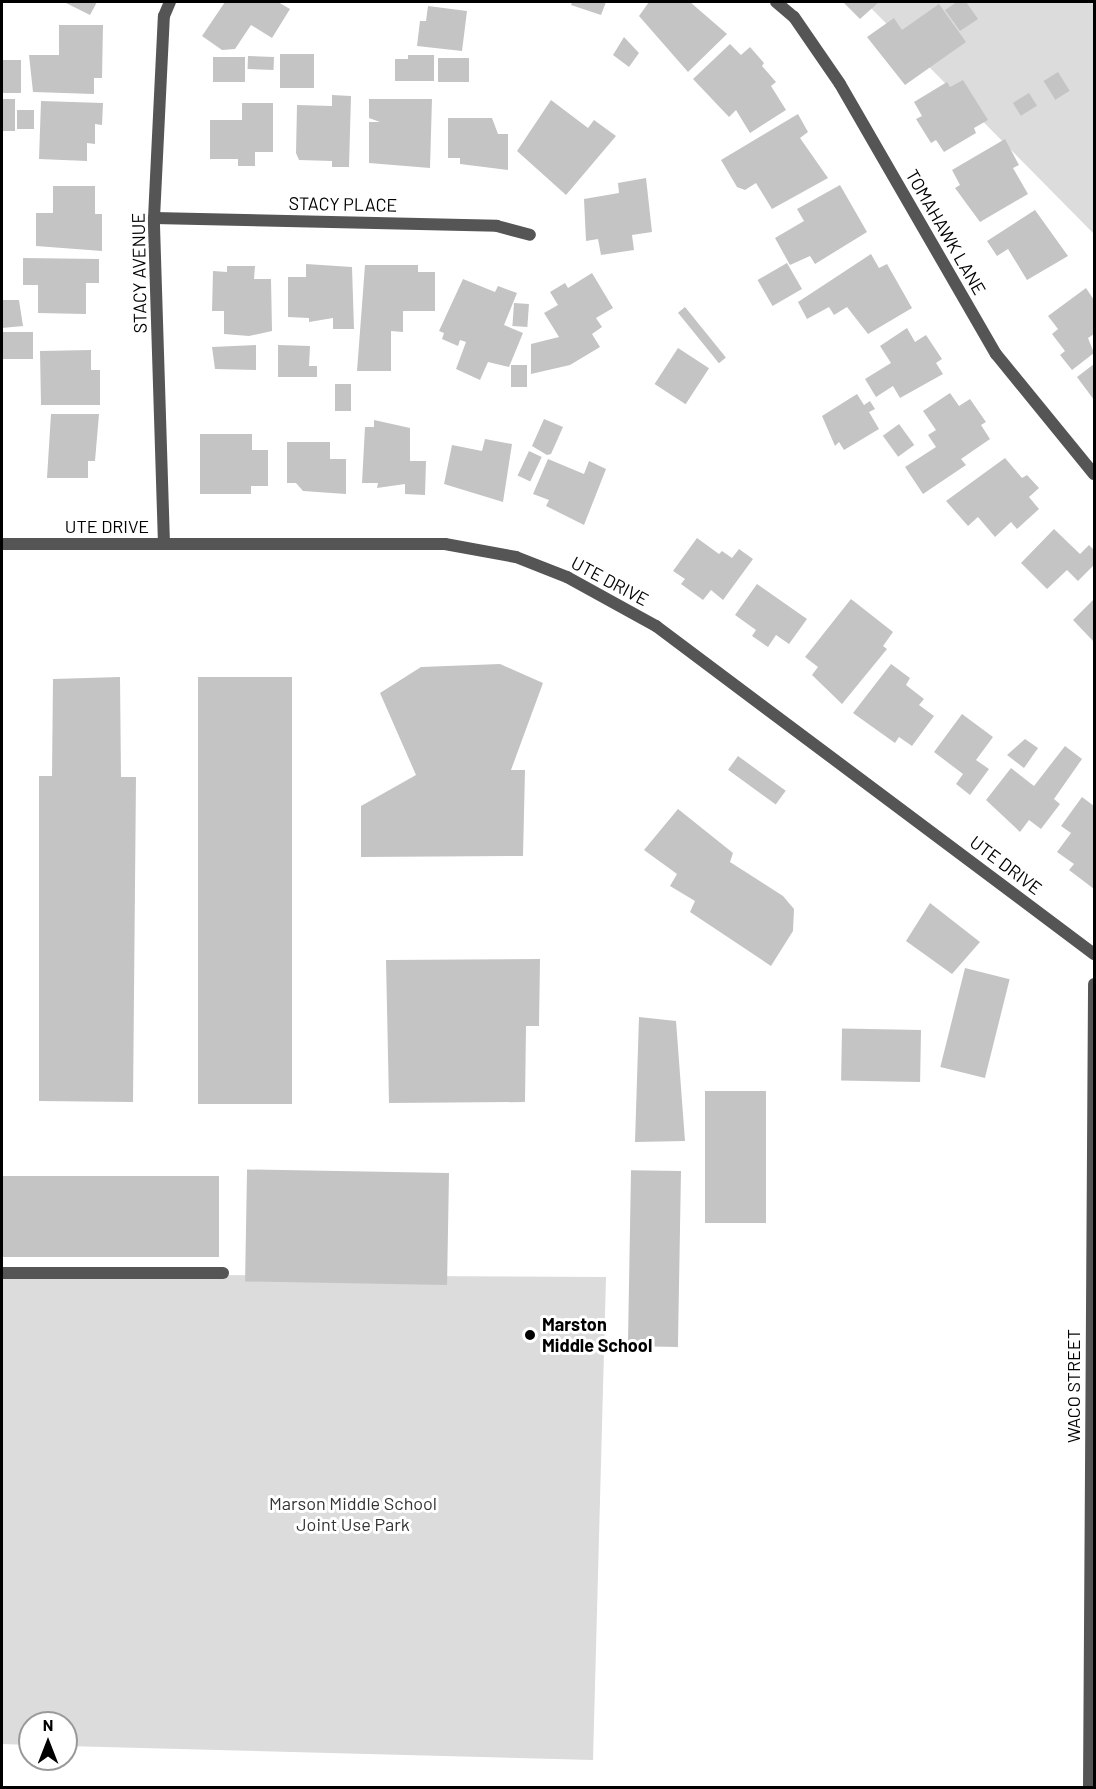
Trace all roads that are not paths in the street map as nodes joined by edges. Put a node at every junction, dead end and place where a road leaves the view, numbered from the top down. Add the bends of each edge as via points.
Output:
1 (170, 2) edge
2 (776, 2) edge
3 (154, 218) junction
4 (530, 235) dead end
5 (1095, 474) edge
6 (2, 544) edge
7 (164, 544) junction
8 (1095, 954) edge
9 (1095, 984) edge
10 (2, 1273) edge
11 (223, 1273) dead end
12 (1089, 1788) edge

1 - 3 street, STACY AVENUE via 164,15
2 - 5 street, TOMAHAWK LANE via 794,17 840,84 996,354
3 - 4 street, STACY PLACE via 497,226
3 - 7 street, STACY AVENUE
6 - 7 street, UTE DRIVE
7 - 8 street, UTE DRIVE via 445,544 516,557 567,577 657,626
9 - 12 street, WACO STREET
10 - 11 street

